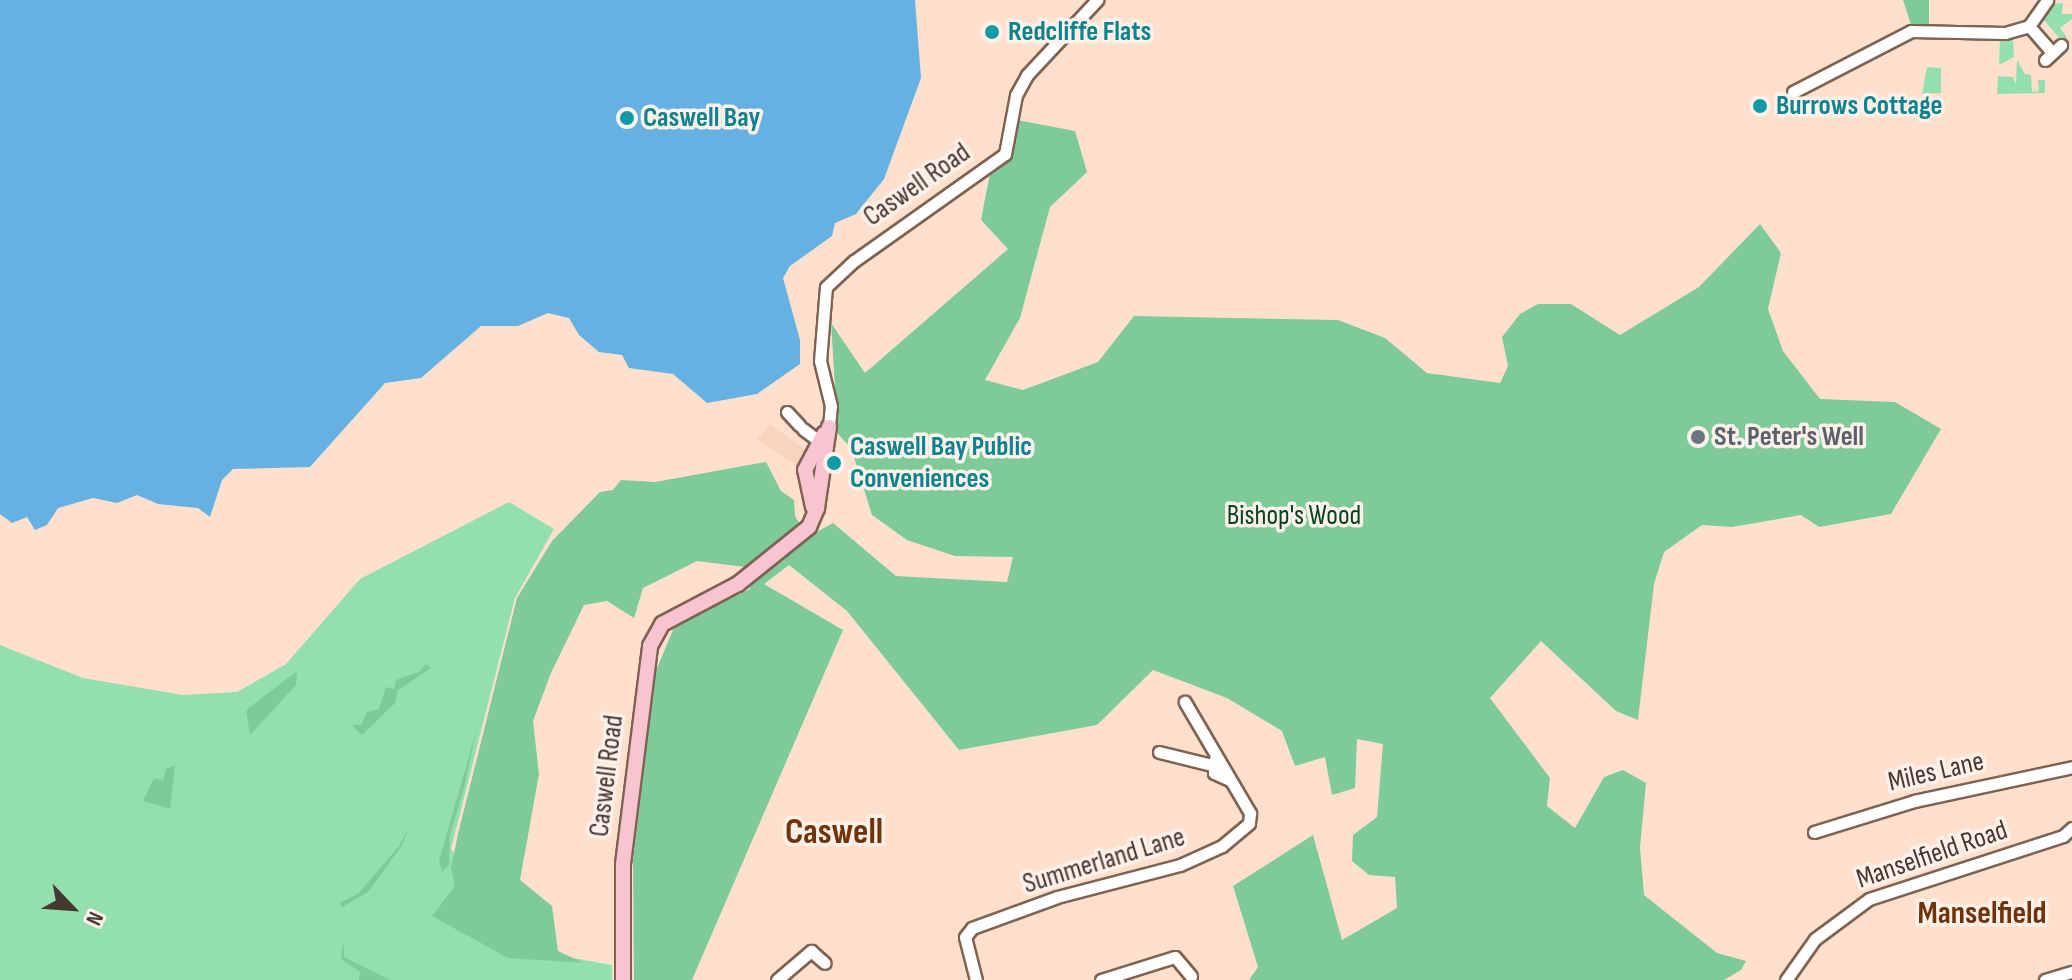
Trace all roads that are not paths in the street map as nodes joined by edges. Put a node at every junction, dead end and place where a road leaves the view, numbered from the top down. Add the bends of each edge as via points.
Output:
1 (1097, 0) edge
2 (2047, 0) edge
3 (2029, 26) junction
4 (2053, 52) dead end
5 (1802, 92) dead end
6 (787, 412) dead end
7 (829, 427) junction
8 (819, 441) junction
9 (814, 520) junction
10 (1185, 702) dead end
11 (1159, 752) dead end
12 (1215, 760) junction
13 (2072, 767) edge
14 (2072, 828) edge
15 (1814, 832) dead end
16 (825, 963) dead end
17 (2072, 972) edge
18 (1191, 976) dead end
19 (623, 980) edge
20 (777, 980) edge
21 (976, 980) edge
22 (1101, 980) edge
23 (1786, 980) edge
24 (2045, 980) edge

1 - 7 street, Caswell Road via 1027,75 1016,95 1005,154 826,287 820,361 831,406
2 - 3 street
3 - 4 street
3 - 5 street via 2005,33 1911,31
6 - 8 street
7 - 8 main road
7 - 9 main road, Caswell Road
8 - 9 main road via 805,470
9 - 19 main road, Caswell Road via 738,584 662,624 650,646 623,864
10 - 12 street, Summerland Lane
11 - 12 street, Summerland Lane
12 - 21 street, Summerland Lane via 1220,778 1230,780 1250,813 1249,823 1222,846 1129,882 1057,897 972,928 965,937
13 - 15 street, Miles Lane via 1914,801
14 - 23 street, Manselfield Road via 2063,836 1869,899 1815,939
16 - 20 street via 811,951
17 - 24 street
18 - 22 street via 1175,957

